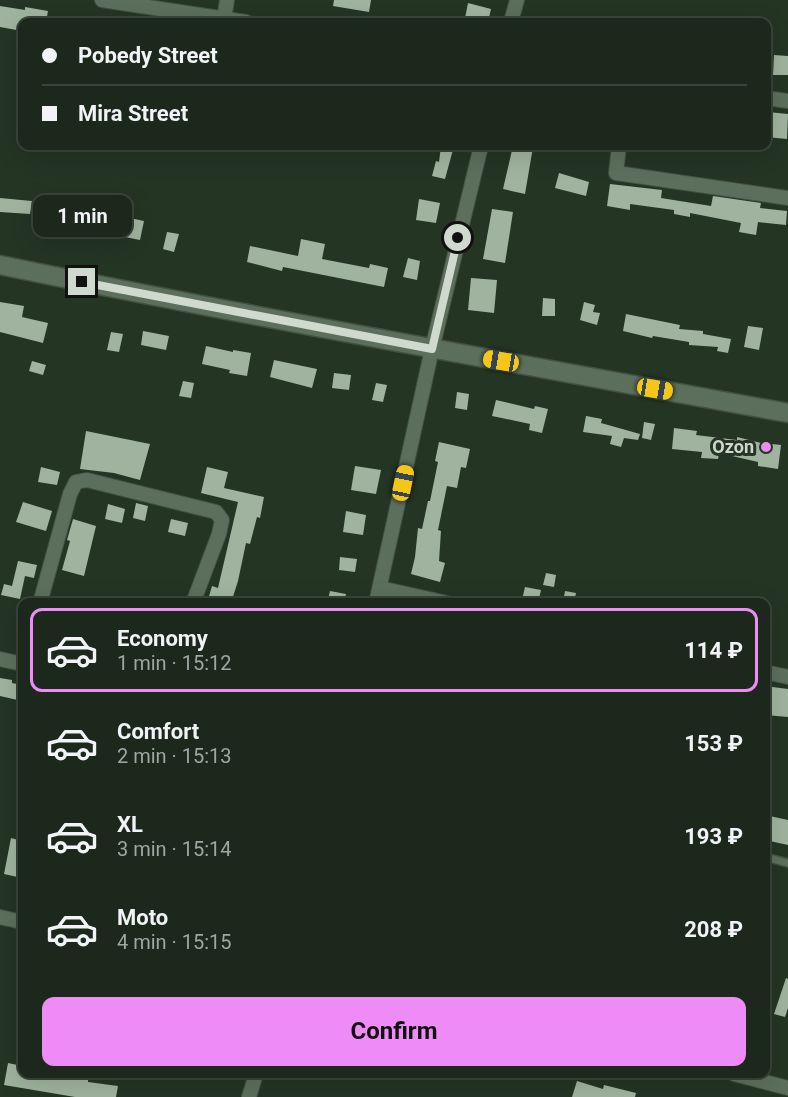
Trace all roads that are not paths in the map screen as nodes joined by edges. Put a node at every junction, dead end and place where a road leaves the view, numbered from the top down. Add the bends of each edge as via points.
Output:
1 (102, 0) edge
2 (227, 0) edge
3 (517, 0) edge
4 (212, 18) edge
5 (224, 18) edge
6 (512, 18) edge
7 (771, 99) edge
8 (788, 101) edge
9 (480, 150) edge
10 (619, 150) edge
11 (788, 198) edge
12 (0, 265) edge
13 (432, 349) junction
14 (788, 413) edge
15 (380, 588) junction
16 (41, 598) edge
17 (195, 598) edge
18 (377, 598) edge
19 (425, 598) edge
20 (0, 659) edge
21 (18, 663) edge
22 (770, 673) edge
23 (788, 677) edge
24 (770, 858) edge
25 (788, 863) edge
26 (0, 917) edge
27 (18, 921) edge
28 (255, 1078) edge
29 (753, 1078) edge
30 (787, 1085) edge
31 (249, 1097) edge

1 - 4 street
2 - 5 street
3 - 6 street
7 - 8 street
9 - 13 street
10 - 11 street via 616,173
12 - 13 main road
13 - 14 main road
13 - 15 street
15 - 18 street
15 - 19 street
16 - 17 street via 70,494 76,482 87,480 216,512 222,520 219,534
20 - 21 street
22 - 23 street
24 - 25 lane
26 - 27 street
28 - 31 street
29 - 30 street

